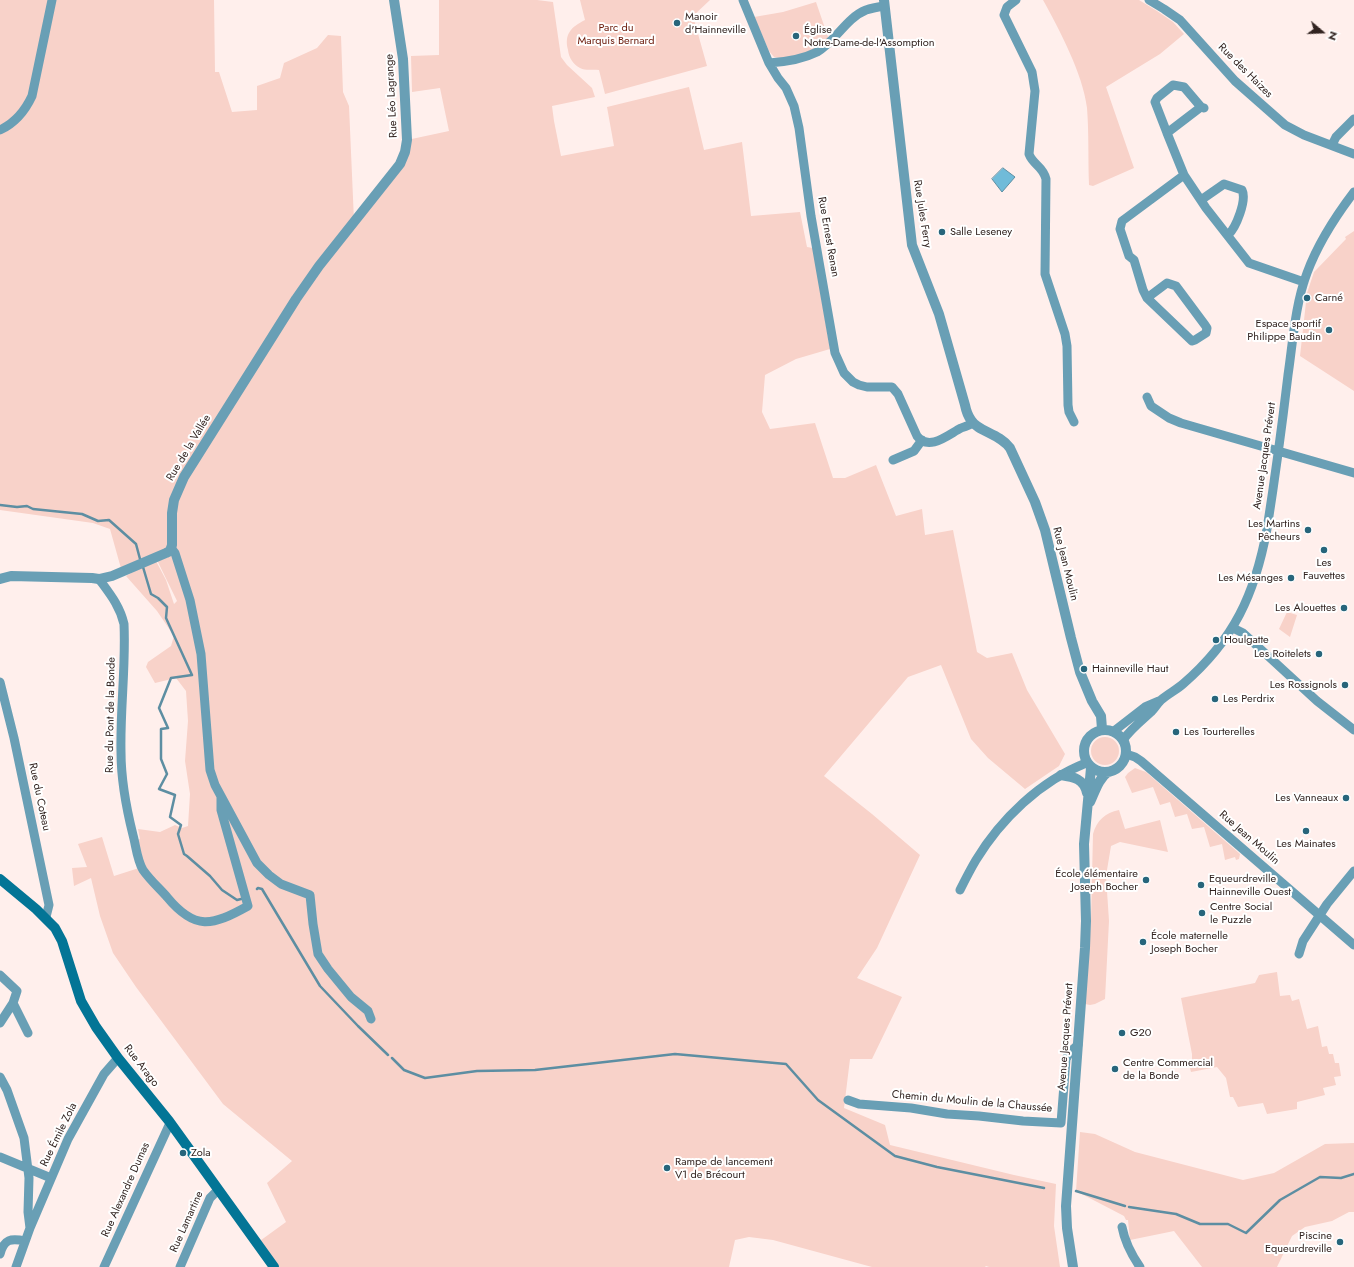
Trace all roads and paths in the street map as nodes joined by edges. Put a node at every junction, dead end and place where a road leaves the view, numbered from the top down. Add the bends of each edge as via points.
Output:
1 (52, 0) edge
2 (394, 0) edge
3 (743, 0) edge
4 (1016, 0) edge
5 (1149, 0) edge
6 (884, 3) edge
7 (769, 63) junction
8 (1354, 119) edge
9 (0, 130) edge
10 (1167, 133) junction
11 (1332, 146) junction
12 (1354, 154) edge
13 (1184, 175) junction
14 (1354, 192) edge
15 (1201, 200) junction
16 (354, 222) joint
17 (1228, 235) junction
18 (1304, 282) junction
19 (1148, 298) junction
20 (1147, 397) dead end
21 (1074, 422) dead end
22 (973, 423) junction
23 (922, 440) junction
24 (1279, 451) junction
25 (893, 460) dead end
26 (1354, 473) edge
27 (171, 548) junction
28 (0, 579) edge
29 (99, 579) junction
30 (1233, 628) junction
31 (0, 682) edge
32 (1160, 701) junction
33 (1102, 729) junction
34 (1354, 730) edge
35 (1114, 731) junction
36 (1123, 740) junction
37 (1126, 754) junction
38 (1089, 765) junction
39 (1108, 772) junction
40 (1061, 774) junction
41 (221, 796) junction
42 (1088, 804) junction
43 (1354, 871) edge
44 (0, 879) edge
45 (960, 890) dead end
46 (1320, 916) junction
47 (46, 917) junction
48 (1354, 945) edge
49 (1300, 954) dead end
50 (0, 975) edge
51 (13, 1003) junction
52 (371, 1019) dead end
53 (0, 1023) edge
54 (28, 1033) dead end
55 (1078, 1045) junction
56 (118, 1058) junction
57 (0, 1076) edge
58 (848, 1100) dead end
59 (170, 1123) junction
60 (0, 1157) edge
61 (28, 1169) junction
62 (51, 1178) junction
63 (218, 1190) junction
64 (1122, 1227) dead end
65 (30, 1228) junction
66 (25, 1241) junction
67 (0, 1254) edge
68 (16, 1267) edge
69 (104, 1267) edge
70 (180, 1267) edge
71 (273, 1267) edge
72 (1073, 1267) edge
73 (1140, 1267) edge

1 - 9 street via 32,96 17,118
2 - 16 street, Rue Léo Lagrange via 404,59 407,140 405,152 400,164
3 - 7 street, Rue Ernest Renan
4 - 21 street via 1007,7 1004,15 1032,72 1034,82 1029,154 1046,179 1045,274 1065,334 1068,405
5 - 11 street, Rue des Haizes via 1180,20 1236,81 1285,125
6 - 7 street via 862,12 826,46 814,53 785,62
6 - 22 street, Rue Jules Ferry via 912,245 939,314 965,405
7 - 23 street, Rue Ernest Renan via 786,88 794,106 835,353 844,373 853,382 867,388 887,386 894,389
8 - 11 street
10 - 10 street via 1203,108 1184,87 1173,85 1155,102
10 - 13 street
11 - 12 street, Rue des Haizes
13 - 15 street
13 - 19 street via 1122,221 1120,229 1129,256 1134,260
14 - 18 street, Avenue Jacques Prévert via 1323,237
15 - 17 street
15 - 17 street via 1224,184 1242,190 1244,202 1233,231
16 - 27 street, Rue de la Vallée via 296,299 180,484 172,513
17 - 18 street via 1249,263
18 - 24 street, Avenue Jacques Prévert via 1296,319
19 - 19 street via 1167,284 1176,286 1207,328 1206,333 1192,341
20 - 24 street via 1151,406 1181,423
22 - 23 street via 944,439 932,442
22 - 33 street, Rue Jean Moulin via 1007,444 1035,502 1045,530 1080,672 1101,716
23 - 25 street via 914,451
24 - 26 street
24 - 30 street, Avenue Jacques Prévert via 1262,557 1256,579
27 - 29 street via 168,553
27 - 41 street via 175,553 197,630 210,770
28 - 29 street via 16,576
29 - 41 street, Rue du Pont de la Bonde via 119,608 124,624 121,750 127,812 143,869 175,907 194,921 213,922 248,906 221,810
30 - 32 street, Avenue Jacques Prévert via 1200,668
30 - 34 street via 1243,633
31 - 47 street, Rue du Coteau via 49,905
32 - 35 street, Avenue Jacques Prévert via 1145,707
32 - 36 street, Avenue Jacques Prévert
33 - 35 street
33 - 38 street via 1091,734 1084,744 1084,757
35 - 36 street
36 - 37 street
37 - 39 street via 1120,766
37 - 46 street, Rue Jean Moulin via 1141,761
38 - 39 street via 1096,771
38 - 40 street
38 - 42 street, Avenue Jacques Prévert
39 - 42 street, Avenue Jacques Prévert via 1103,776
40 - 42 street via 1083,783
40 - 45 street via 1024,802 999,829 976,860
41 - 52 street via 257,863 281,884 310,895 318,954 351,997 368,1011
42 - 55 street, Avenue Jacques Prévert via 1084,844 1085,948
43 - 46 street
44 - 47 main road, Rue Arago
46 - 48 street, Rue Jean Moulin
46 - 49 street via 1302,942
47 - 56 main road, Rue Arago via 62,940 81,1001
50 - 51 street via 18,991
51 - 53 street
51 - 54 street
55 - 58 street, Chemin du Moulin de la Chaussée via 1066,1059 1061,1123 946,1114 859,1104
55 - 72 street, Avenue Jacques Prévert via 1066,1206
56 - 59 main road, Rue Arago
56 - 62 street, Rue Émile Zola via 104,1074 68,1139
57 - 61 street via 24,1138
59 - 63 main road, Rue Arago
59 - 69 street, Rue Alexandre Dumas
60 - 61 street
61 - 62 street
61 - 65 street
62 - 65 street, Rue Émile Zola
63 - 70 street, Rue Lamartine via 210,1198
63 - 71 main road, Rue Arago
64 - 73 street via 1128,1250
65 - 66 street, Rue Émile Zola
66 - 67 street via 8,1241
66 - 68 street, Rue Émile Zola

